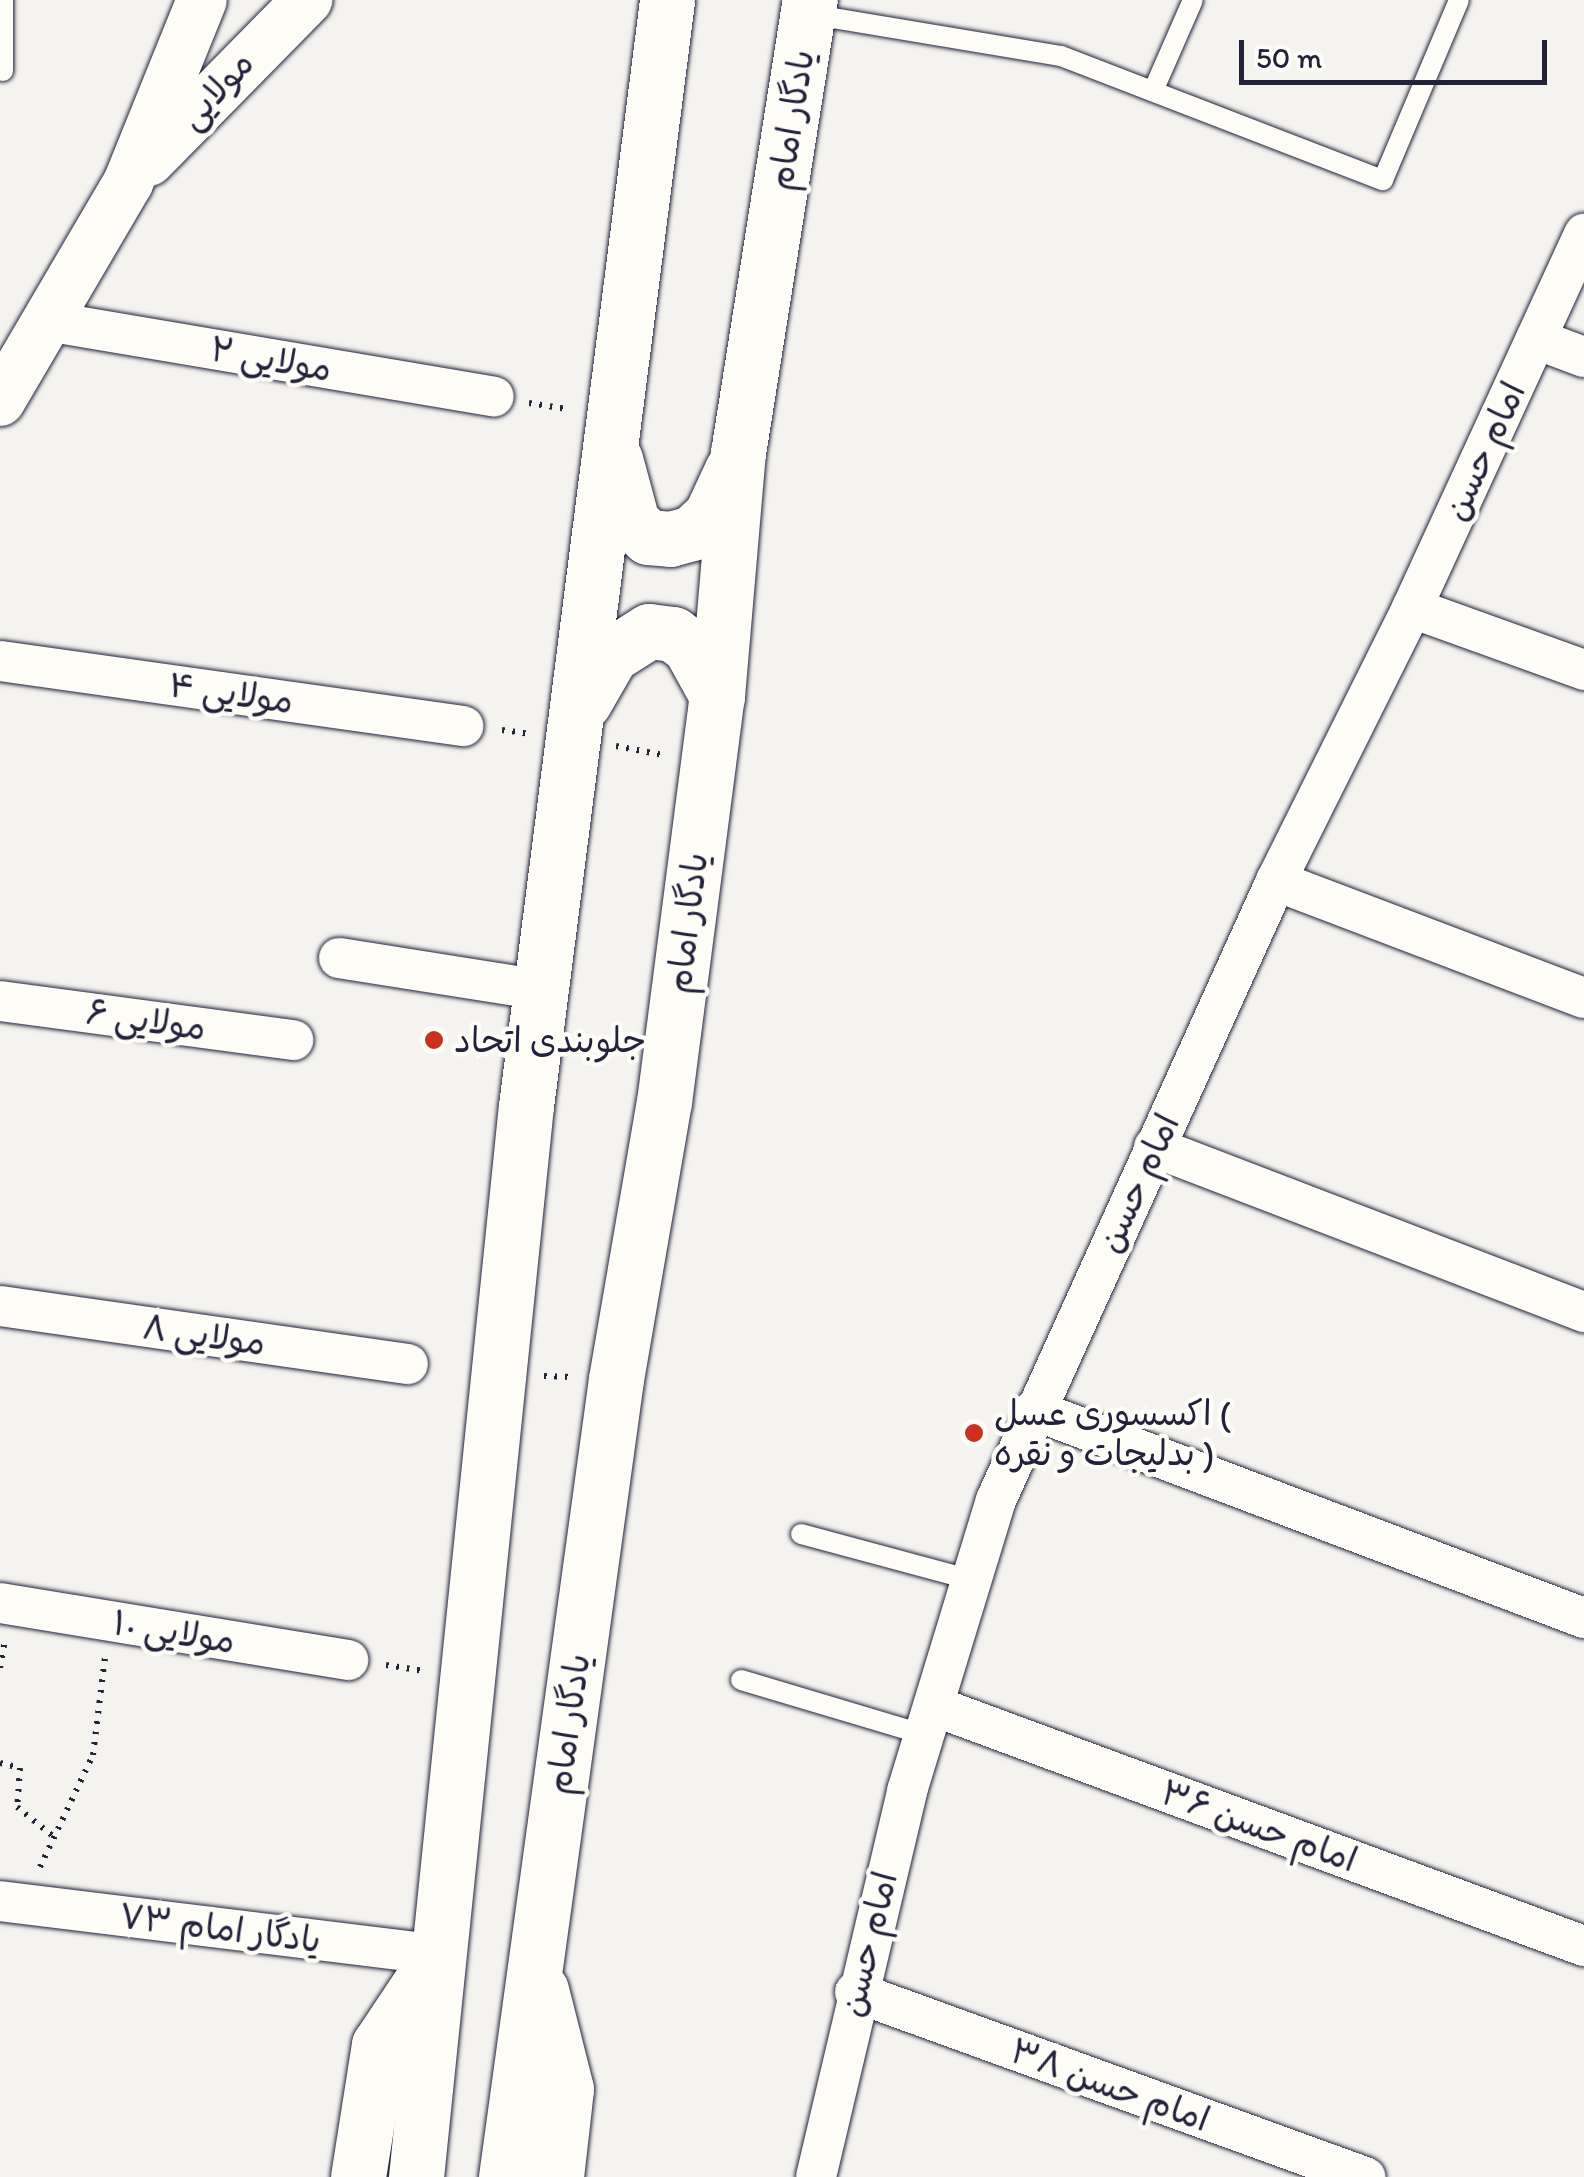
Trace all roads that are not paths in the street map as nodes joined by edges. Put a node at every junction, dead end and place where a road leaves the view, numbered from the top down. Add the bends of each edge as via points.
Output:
1 (2, 0) edge
2 (202, 0) edge
3 (307, 0) edge
4 (667, 0) edge
5 (1194, 0) edge
6 (1459, 0) edge
7 (809, 7) edge
8 (3, 71) dead end
9 (1153, 91) junction
10 (128, 183) junction
11 (1584, 234) edge
12 (47, 321) junction
13 (1536, 340) junction
14 (1584, 357) edge
15 (494, 398) road end
16 (0, 400) edge
17 (612, 416) junction
18 (738, 453) junction
19 (1412, 608) junction
20 (0, 661) edge
21 (1584, 670) edge
22 (716, 696) junction
23 (578, 725) junction
24 (463, 726) road end
25 (1276, 880) junction
26 (339, 958) dead end
27 (542, 990) junction
28 (1584, 998) edge
29 (0, 1001) edge
30 (293, 1040) dead end
31 (1154, 1148) junction
32 (0, 1306) edge
33 (1584, 1312) edge
34 (408, 1364) dead end
35 (1034, 1410) junction
36 (801, 1534) dead end
37 (972, 1580) junction
38 (0, 1603) edge
39 (1584, 1618) edge
40 (348, 1660) road end
41 (741, 1680) dead end
42 (929, 1720) junction
43 (12, 1903) edge
44 (1584, 1946) edge
45 (440, 1955) junction
46 (534, 1963) junction
47 (855, 1992) junction
48 (358, 2177) edge
49 (416, 2177) edge
50 (506, 2177) edge
51 (556, 2177) edge
52 (816, 2177) edge
53 (1365, 2177) edge

1 - 8 lane
2 - 10 street, مولایی
3 - 10 street, مولایی
4 - 17 main road
5 - 9 lane
6 - 9 lane via 1383,180
7 - 9 lane via 1061,56
7 - 18 main road, یادگار امام
10 - 12 street, مولایی
11 - 13 street, امام حسن
12 - 15 street, مولایی ۲
12 - 16 street, مولایی
13 - 14 street
13 - 19 street, امام حسن
17 - 18 main road via 622,497 632,522 648,537 692,533 712,516
17 - 23 main road
18 - 22 main road, یادگار امام
19 - 21 street
19 - 25 street, امام حسن
20 - 24 street, مولایی ۴
22 - 23 main road via 690,646 673,634 649,631 611,655
22 - 46 main road, یادگار امام via 664,1102 616,1379
23 - 27 main road
25 - 28 street
25 - 31 street, امام حسن
26 - 27 street
27 - 45 main road
29 - 30 street, مولایی ۶
31 - 33 street
31 - 35 street, امام حسن
32 - 34 street, مولایی ۸
35 - 37 street, امام حسن
35 - 39 street
36 - 37 lane
37 - 42 street, امام حسن
38 - 40 street, مولایی ۱۰
41 - 42 lane
42 - 44 street, امام حسن ۳۶
42 - 47 street, امام حسن
43 - 45 street, یادگار امام ۷۳
45 - 48 main road via 379,2045
45 - 49 main road
46 - 50 main road, یادگار امام
46 - 51 main road via 566,2089
47 - 52 street, امام حسن
47 - 53 street, امام حسن ۳۸

